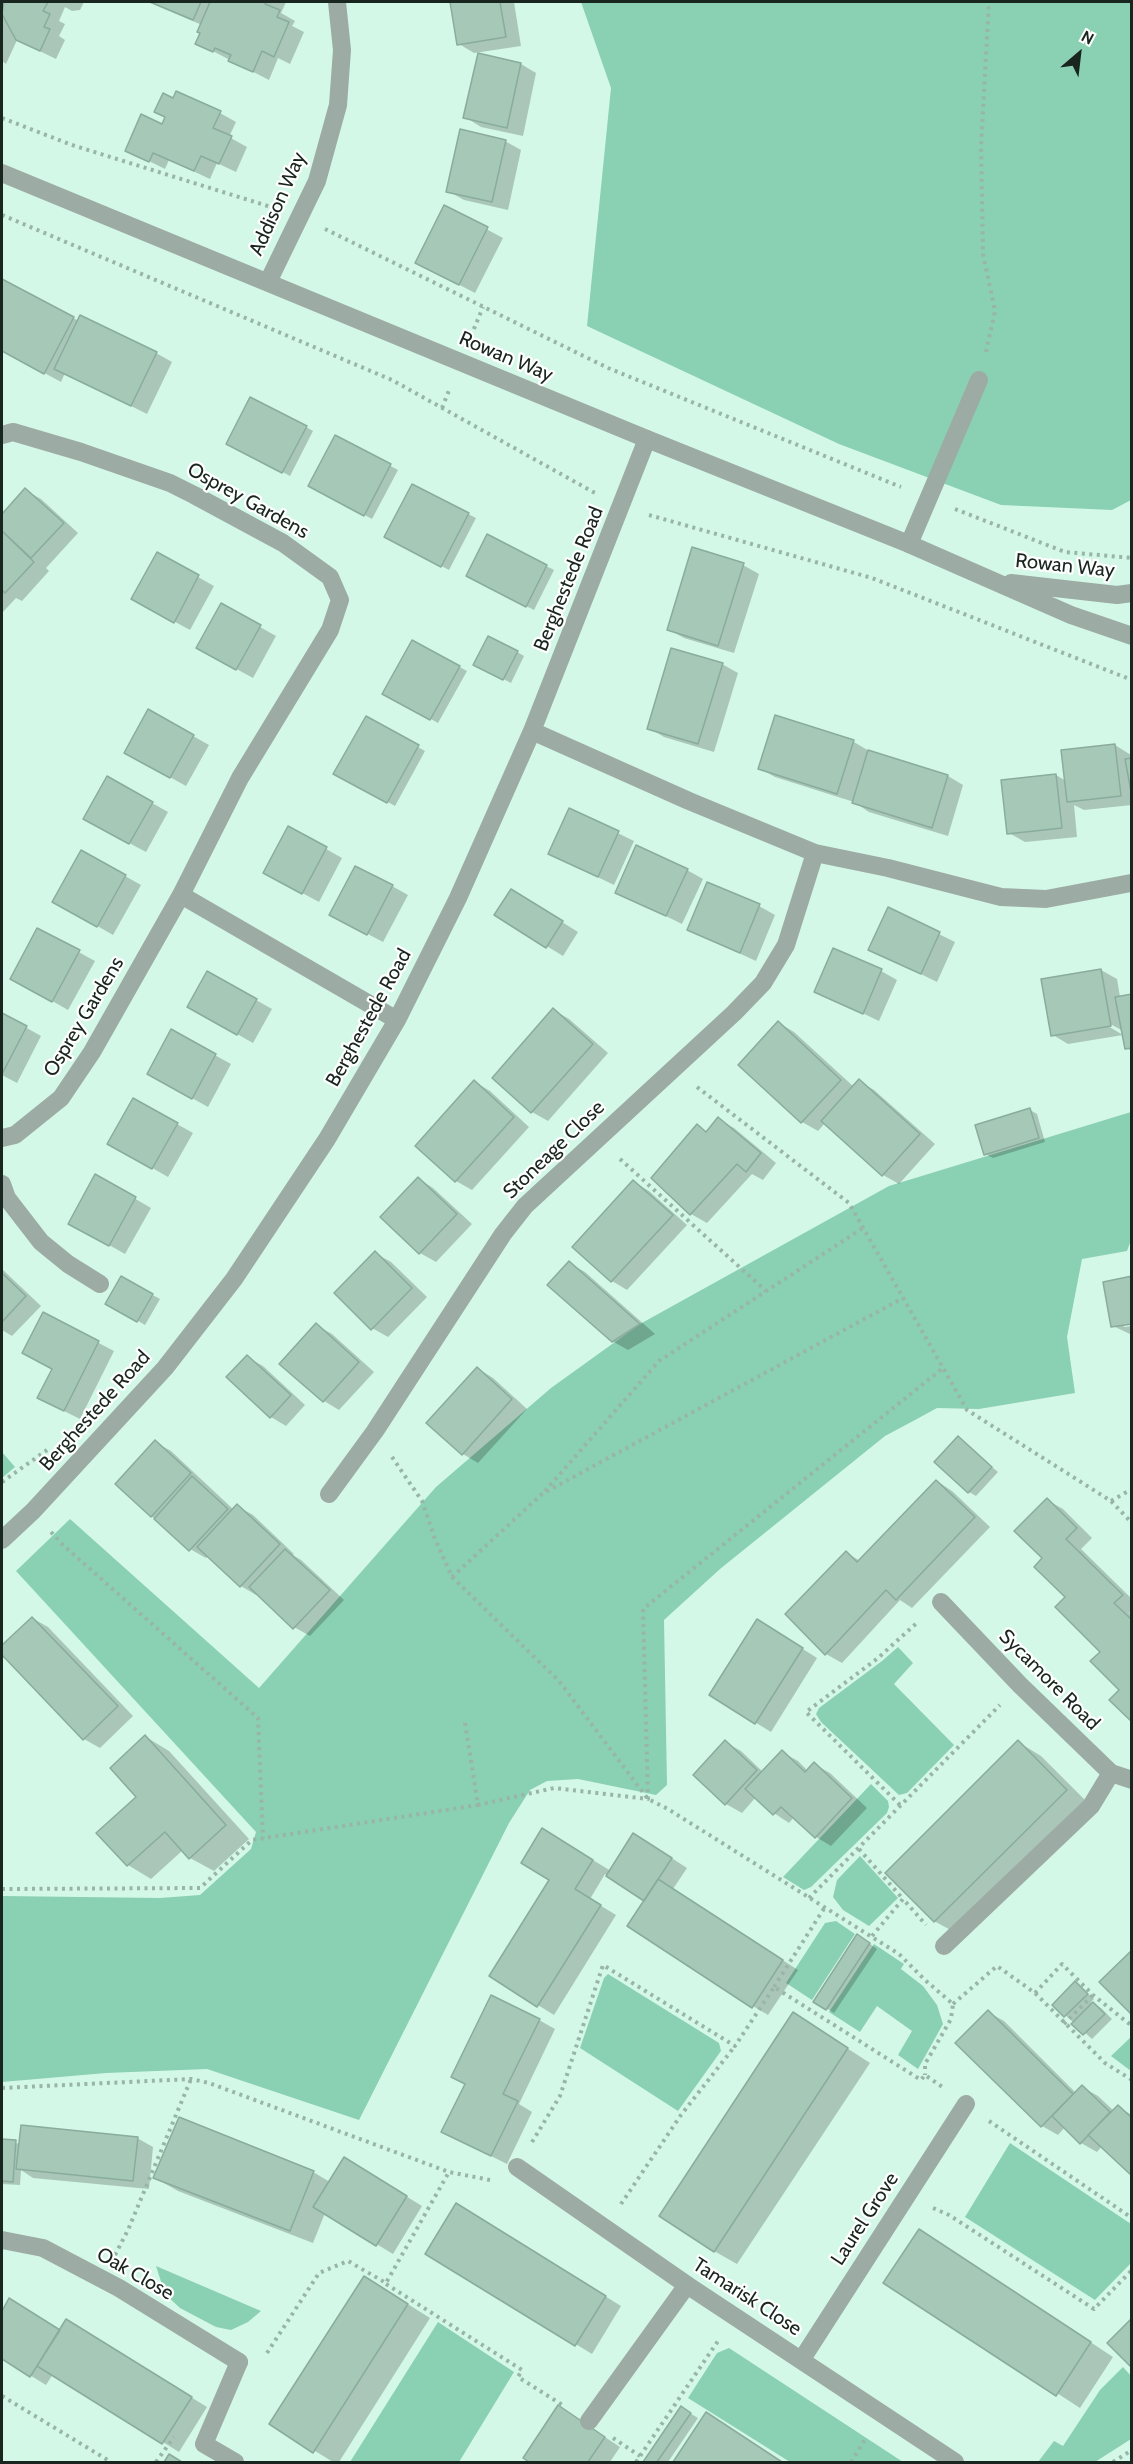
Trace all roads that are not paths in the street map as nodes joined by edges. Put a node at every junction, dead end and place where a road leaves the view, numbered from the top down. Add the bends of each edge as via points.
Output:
1 (337, 2) edge
2 (2, 173) edge
3 (268, 282) junction
4 (979, 380) road end
5 (2, 435) edge
6 (647, 440) junction
7 (909, 544) junction
8 (995, 581) junction
9 (1131, 593) edge
10 (1131, 636) edge
11 (532, 731) junction
12 (815, 853) junction
13 (1131, 882) edge
14 (181, 895) junction
15 (397, 1020) junction
16 (2, 1138) edge
17 (2, 1184) edge
18 (100, 1284) dead end
19 (329, 1494) dead end
20 (2, 1540) edge
21 (941, 1602) road end
22 (1111, 1773) junction
23 (1131, 1780) edge
24 (944, 1946) road end
25 (966, 2104) road end
26 (517, 2167) road end
27 (2, 2240) edge
28 (687, 2285) junction
29 (802, 2359) junction
30 (589, 2421) road end
31 (235, 2463) edge
32 (954, 2463) edge

1 - 3 street, Addison Way via 342,50 338,105 317,181
2 - 3 street, Rowan Way
3 - 6 street, Rowan Way
4 - 7 street
5 - 14 street, Osprey Gardens via 13,432 170,483 283,543 330,577 340,600 330,630 240,778
6 - 7 street, Rowan Way
6 - 11 street, Berghestede Road
7 - 8 street, Rowan Way
8 - 9 street, Rowan Way via 1117,595
8 - 10 street, Rowan Way via 1071,615
11 - 12 street
11 - 15 street, Berghestede Road via 458,898
12 - 13 street via 1001,897 1046,899
12 - 19 street, Stoneage Close via 786,945 763,983 525,1206
14 - 15 street
14 - 16 street, Osprey Gardens via 62,1098 15,1135
15 - 20 street, Berghestede Road via 327,1139 234,1279 165,1368
17 - 18 street via 41,1242
21 - 22 street, Sycamore Road
22 - 23 street, Sycamore Road
22 - 24 street via 1091,1806
25 - 29 street, Laurel Grove
26 - 28 street, Tamarisk Close
27 - 31 street, Oak Close via 42,2248 102,2279 239,2362 204,2444
28 - 29 street, Tamarisk Close
28 - 30 street
29 - 32 street, Tamarisk Close

